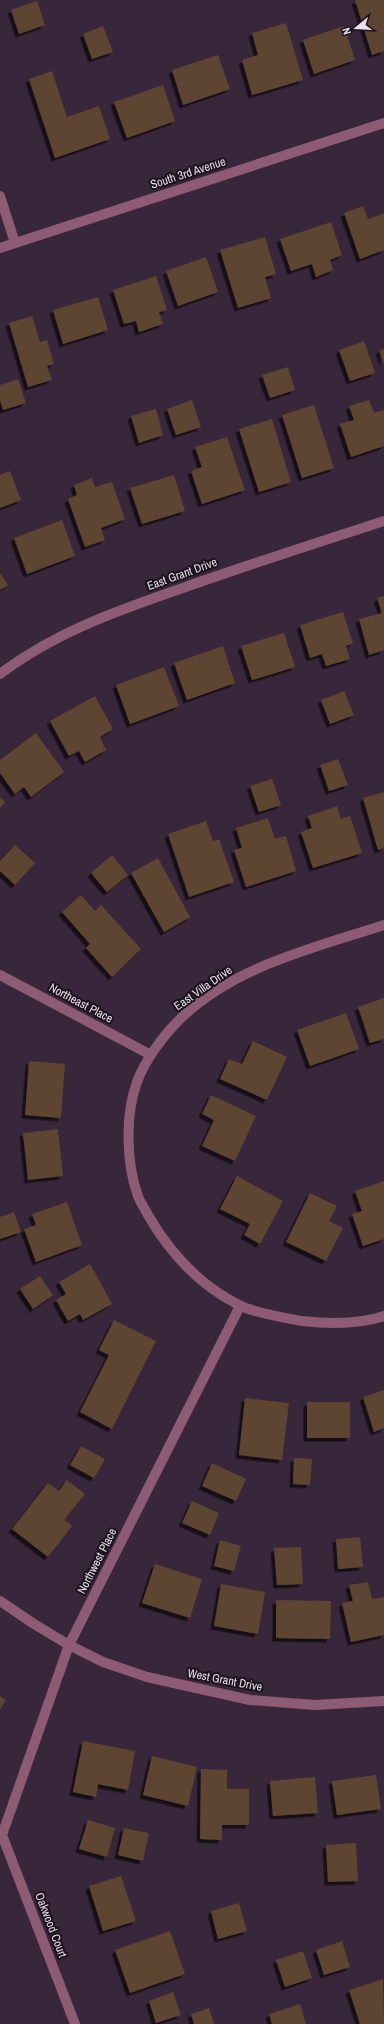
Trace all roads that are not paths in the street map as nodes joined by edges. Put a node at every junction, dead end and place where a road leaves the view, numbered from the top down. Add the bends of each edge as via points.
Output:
1 (384, 123) edge
2 (0, 196) edge
3 (15, 243) junction
4 (0, 248) edge
5 (384, 521) edge
6 (0, 674) edge
7 (384, 925) edge
8 (0, 975) edge
9 (151, 1055) junction
10 (240, 1306) junction
11 (384, 1316) edge
12 (0, 1601) edge
13 (69, 1645) junction
14 (384, 1701) edge
15 (1, 1836) edge
16 (75, 2024) edge

1 - 3 street, South 3rd Avenue
2 - 3 street
3 - 4 street, South 3rd Avenue
5 - 6 street, East Grant Drive via 255,562 104,616 56,638
7 - 9 street, East Villa Drive via 269,963 234,980 179,1020
8 - 9 street, Northeast Place
9 - 10 street, East Villa Drive via 137,1082 130,1118 128,1150 138,1196 162,1239 194,1275
10 - 11 street, East Villa Drive via 285,1318 328,1324 373,1320
10 - 13 street, Northwest Place
12 - 13 street
13 - 14 street, West Grant Drive via 103,1662 147,1677 250,1700 315,1705
13 - 15 street, Northwest Place
15 - 16 street, Oakwood Court

